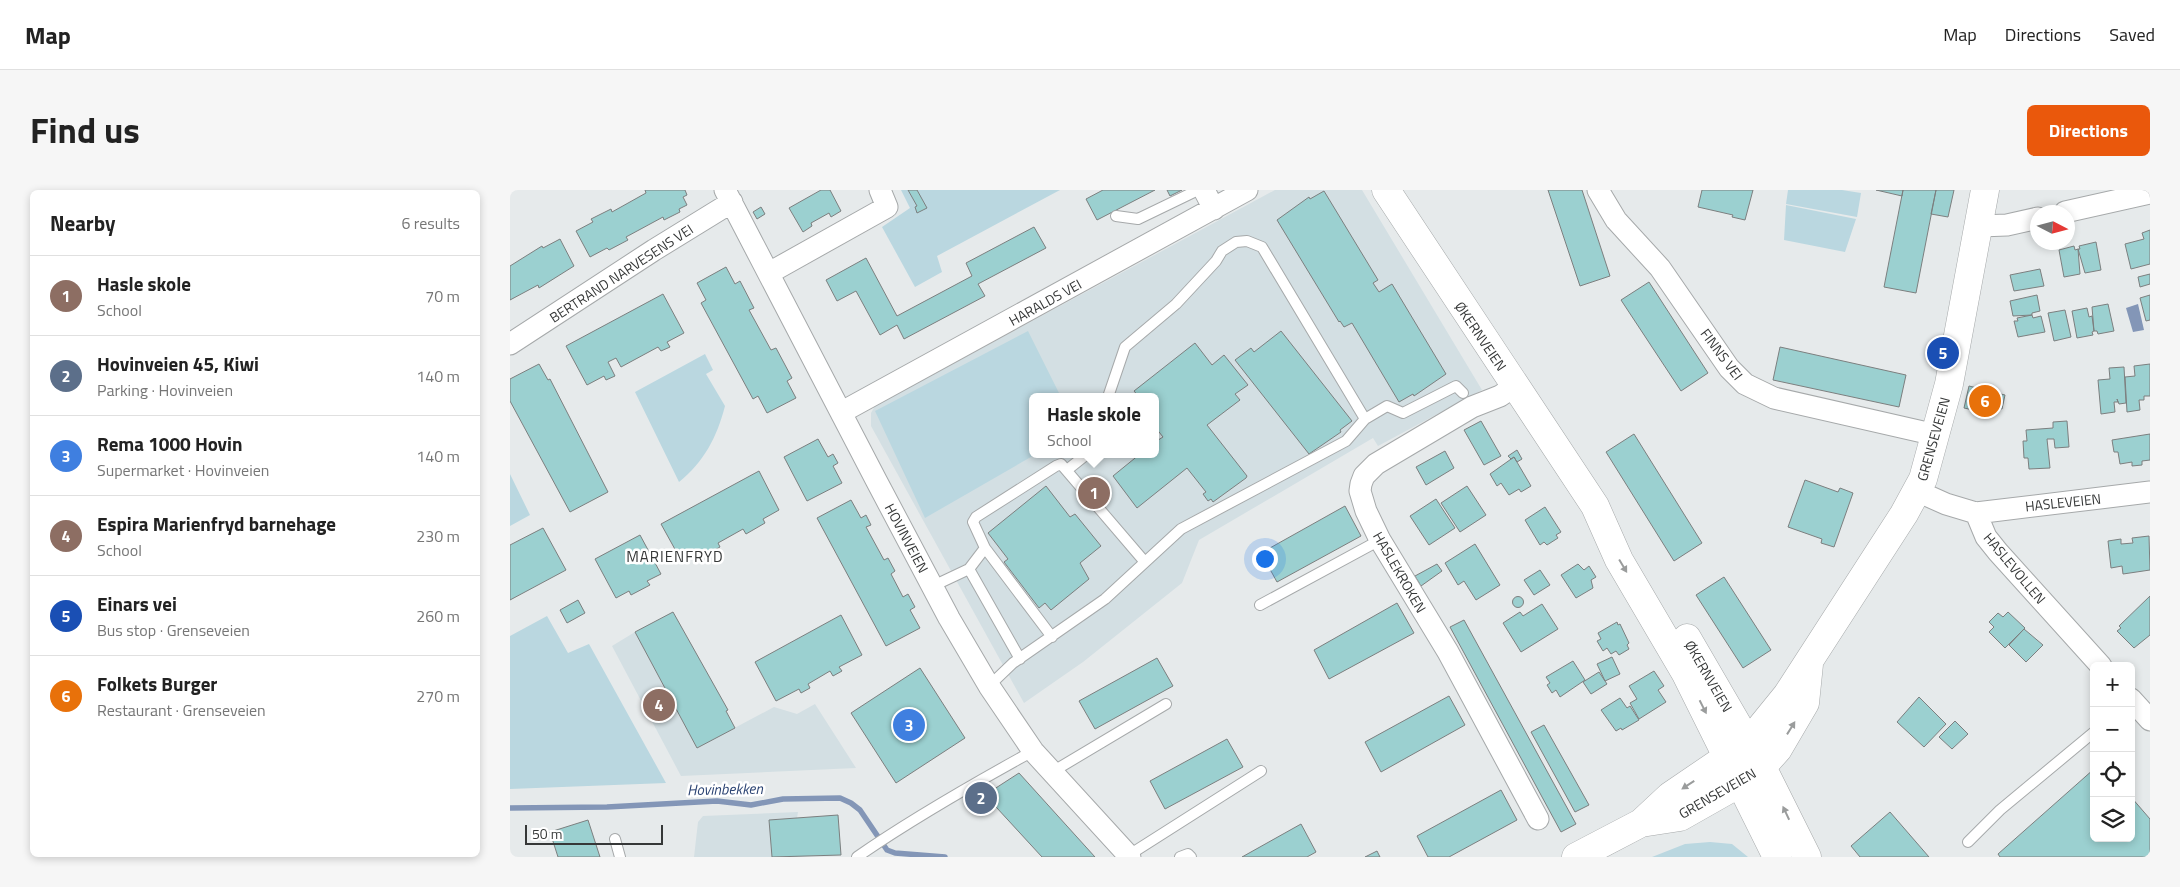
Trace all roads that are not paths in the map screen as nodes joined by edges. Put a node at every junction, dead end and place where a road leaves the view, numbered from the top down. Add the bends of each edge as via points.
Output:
1 (880, 190) edge
2 (1198, 190) edge
3 (1204, 190) edge
4 (1247, 190) edge
5 (1386, 190) edge
6 (1598, 190) edge
7 (1985, 190) edge
8 (2150, 194) edge
9 (728, 196) edge
10 (1214, 209) junction
11 (2075, 210) edge
12 (1116, 216) dead end
13 (2030, 220) edge
14 (1980, 226) junction
15 (769, 273) junction
16 (510, 344) edge
17 (1515, 386) junction
18 (1109, 393) edge
19 (1464, 393) dead end
20 (842, 412) junction
21 (1365, 419) junction
22 (1936, 435) junction
23 (1083, 458) edge
24 (1068, 470) junction
25 (1918, 491) junction
26 (2150, 492) edge
27 (1976, 513) junction
28 (1380, 540) junction
29 (985, 548) junction
30 (1144, 561) junction
31 (969, 570) junction
32 (933, 586) junction
33 (1260, 605) dead end
34 (1052, 636) junction
35 (1020, 659) junction
36 (1810, 660) junction
37 (2097, 662) edge
38 (989, 686) junction
39 (1166, 704) dead end
40 (2135, 704) edge
41 (2150, 720) edge
42 (2090, 735) edge
43 (1738, 750) junction
44 (1033, 751) junction
45 (1762, 767) junction
46 (1261, 771) dead end
47 (1052, 772) junction
48 (1740, 783) junction
49 (974, 787) junction
50 (981, 798) dead end
51 (1538, 819) dead end
52 (1641, 823) junction
53 (615, 840) dead end
54 (1968, 842) dead end
55 (1602, 849) edge
56 (1130, 856) edge
57 (620, 857) edge
58 (857, 857) edge
59 (1180, 857) edge
60 (1191, 857) edge
61 (1576, 857) edge
62 (1777, 857) edge
63 (1807, 857) edge

1 - 15 street via 887,207
2 - 12 lane via 1138,218
3 - 10 street
4 - 10 street, HARALDS VEI
5 - 17 main road, ØKERNVEIEN
6 - 22 street, FINNS VEI via 1616,220 1660,268 1729,368 1744,384 1774,398
7 - 14 main road, GRENSEVEIEN
8 - 11 street
9 - 15 street, HOVINVEIEN
9 - 16 street, BERTRAND NARVESENS VEI
10 - 20 street, HARALDS VEI
13 - 14 street
14 - 22 main road, GRENSEVEIEN
15 - 20 street, HOVINVEIEN
17 - 28 street, HASLEKROKEN via 1472,407 1376,464 1364,476 1360,491 1362,500
17 - 43 main road, ØKERNVEIEN via 1595,506 1619,560 1686,674
18 - 21 lane via 1125,347 1176,304 1222,251 1236,242 1247,241 1262,247
19 - 21 lane via 1456,386 1403,413 1388,406
20 - 32 street, HOVINVEIEN
21 - 30 lane via 1346,441 1181,529
22 - 25 main road, GRENSEVEIEN
23 - 24 lane
24 - 29 lane via 1061,464 1056,466 976,517 973,522
24 - 30 lane
25 - 27 street
25 - 36 main road, GRENSEVEIEN
26 - 27 street, HASLEVEIEN
27 - 37 street, HASLEVOLLEN via 1986,537 1998,552
28 - 33 lane
28 - 51 street, HASLEKROKEN via 1448,652
29 - 31 lane
29 - 34 lane
30 - 34 lane via 1105,599
31 - 32 lane
31 - 35 lane
32 - 38 street, HOVINVEIEN
34 - 35 lane
35 - 38 lane
36 - 43 main road, GRENSEVEIEN via 1775,711
45 -> 36 main road, GRENSEVEIEN via 1778,749 1805,703
38 - 44 street, HOVINVEIEN
39 - 47 lane
40 - 41 street
42 - 54 lane via 2000,810
43 - 45 main road, ØKERNVEIEN
43 - 48 main road, ØKERNVEIEN
43 -> 52 main road, GRENSEVEIEN via 1670,796
44 - 47 street, HOVINVEIEN
44 - 49 lane via 1010,762
45 - 48 main road, GRENSEVEIEN
63 -> 45 main road, ØKERNVEIEN
46 - 56 lane
47 - 56 street, HOVINVEIEN
48 - 52 main road, GRENSEVEIEN via 1680,817
48 - 62 main road, ØKERNVEIEN
49 - 50 lane
49 - 58 lane via 924,812
52 - 55 main road, GRENSEVEIEN
53 - 57 lane
55 - 61 main road, GRENSEVEIEN
59 - 60 lane via 1188,854

